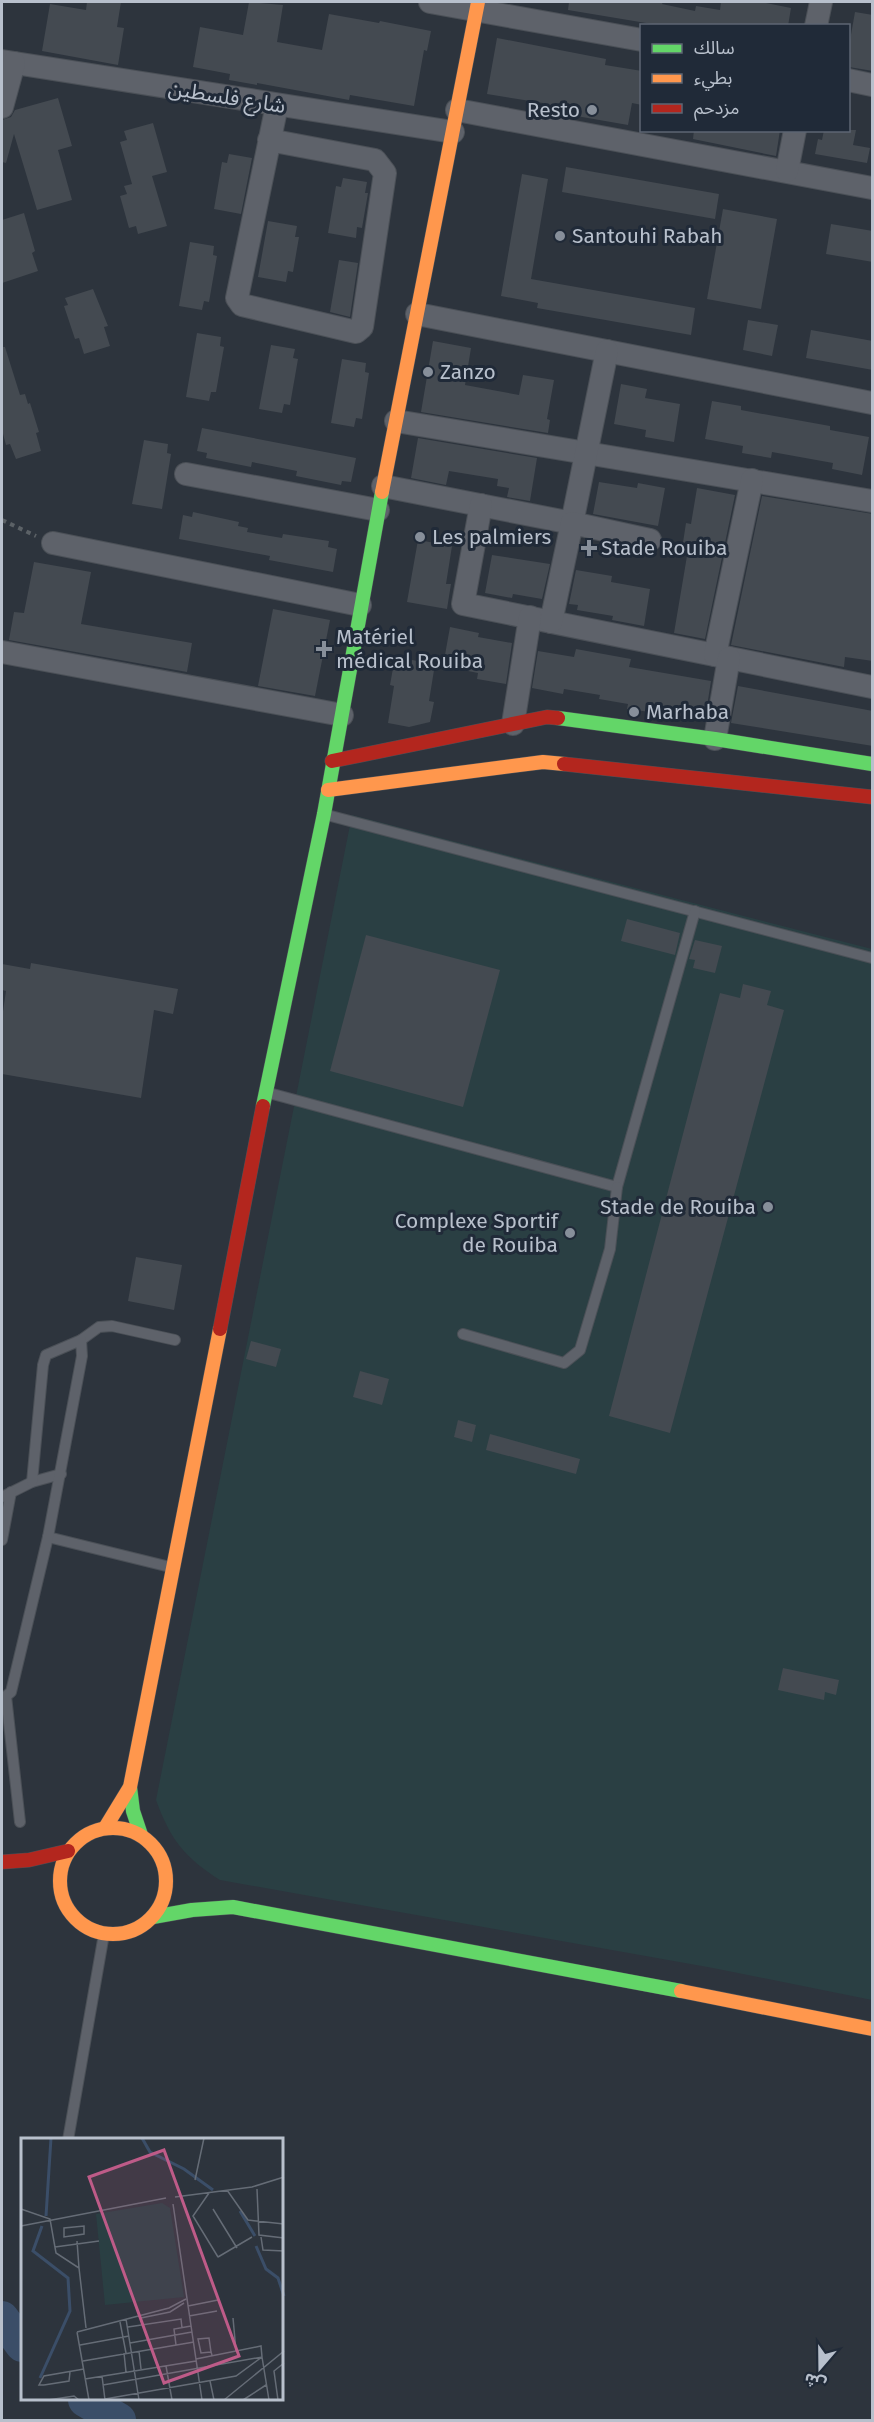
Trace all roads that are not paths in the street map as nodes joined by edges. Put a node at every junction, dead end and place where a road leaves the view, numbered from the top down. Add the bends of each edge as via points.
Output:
1 (430, 2) edge
2 (821, 2) edge
3 (478, 5) edge
4 (816, 24) edge
5 (640, 40) edge
6 (8, 62) edge
7 (850, 80) edge
8 (873, 85) edge
9 (277, 105) junction
10 (2, 107) edge
11 (457, 110) junction
12 (453, 132) junction
13 (795, 132) edge
14 (269, 140) junction
15 (787, 171) junction
16 (873, 188) edge
17 (417, 314) junction
18 (608, 351) junction
19 (873, 403) edge
20 (396, 421) junction
21 (588, 452) junction
22 (186, 474) dead end
23 (752, 480) junction
24 (383, 486) junction
25 (873, 501) edge
26 (481, 505) junction
27 (378, 510) junction
28 (572, 523) junction
29 (650, 540) dead end
30 (53, 543) road end
31 (360, 604) junction
32 (541, 619) junction
33 (2, 652) edge
34 (722, 656) junction
35 (873, 687) edge
36 (342, 715) junction
37 (513, 724) junction
38 (715, 739) junction
39 (332, 762) junction
40 (873, 765) edge
41 (328, 790) junction
42 (873, 797) edge
43 (324, 814) junction
44 (696, 911) junction
45 (873, 958) edge
46 (266, 1093) junction
47 (617, 1187) junction
48 (463, 1334) dead end
49 (81, 1340) junction
50 (175, 1340) dead end
51 (61, 1474) junction
52 (32, 1482) junction
53 (6, 1495) edge
54 (48, 1537) junction
55 (2, 1540) edge
56 (173, 1568) junction
57 (4, 1696) edge
58 (130, 1787) junction
59 (20, 1822) dead end
60 (105, 1828) junction
61 (141, 1835) junction
62 (68, 1851) junction
63 (2, 1862) edge
64 (165, 1864) junction
65 (2, 1867) edge
66 (18, 1874) dead end
67 (178, 1876) dead end
68 (44, 1887) dead end
69 (203, 1893) dead end
70 (62, 1897) junction
71 (233, 1907) junction
72 (153, 1917) junction
73 (104, 1934) junction
74 (873, 2029) edge
75 (68, 2138) edge

1 - 3 street
2 - 4 street
3 - 5 street
3 - 11 street
6 - 9 street, شارع فلسطين
6 - 10 street
7 - 8 street
9 - 12 street, شارع فلسطين
9 - 14 street
11 - 12 street
11 - 15 street
12 - 17 street
13 - 15 street
14 - 14 street via 237,298 242,305 356,332 362,327 384,173 375,160
15 - 16 street
17 - 18 street
17 - 20 street
18 - 19 street
18 - 21 street
20 - 21 street
20 - 24 street
21 - 23 street
21 - 28 street
22 - 27 street
23 - 25 street
23 - 34 street
24 - 26 street
24 - 27 street
26 - 28 street
26 - 32 street via 463,603
27 - 31 street
28 - 29 street
28 - 32 street
30 - 31 street
31 - 36 street
32 - 34 street
32 - 37 street
33 - 36 street
34 - 35 street
34 - 38 street
36 - 39 street
37 - 38 street via 547,717
37 - 39 street
38 - 40 street
39 - 41 street
41 - 42 street via 543,762
41 - 43 street
43 - 44 lane
43 - 46 street
44 - 45 lane
44 - 47 lane
46 - 47 lane
46 - 56 street
47 - 48 lane via 610,1249 580,1350 564,1363
49 - 50 lane via 99,1328 112,1326
49 - 51 lane via 82,1356
49 - 52 lane via 46,1355 42,1365
51 - 52 lane
51 - 54 lane
52 - 53 lane
53 - 55 lane
54 - 56 lane
54 - 57 lane via 10,1692
56 - 58 street
57 - 59 lane
58 - 60 street
58 - 61 street
60 - 61 street via 123,1828
60 - 62 street via 84,1836
61 - 64 street via 159,1852
62 - 63 street
62 - 70 street via 59,1881
64 - 67 street
64 - 72 street via 166,1892
65 - 66 street
68 - 70 street
69 - 71 street
70 - 73 street via 77,1921
71 - 72 street
71 - 74 street
72 - 73 street via 131,1932
73 - 75 lane

